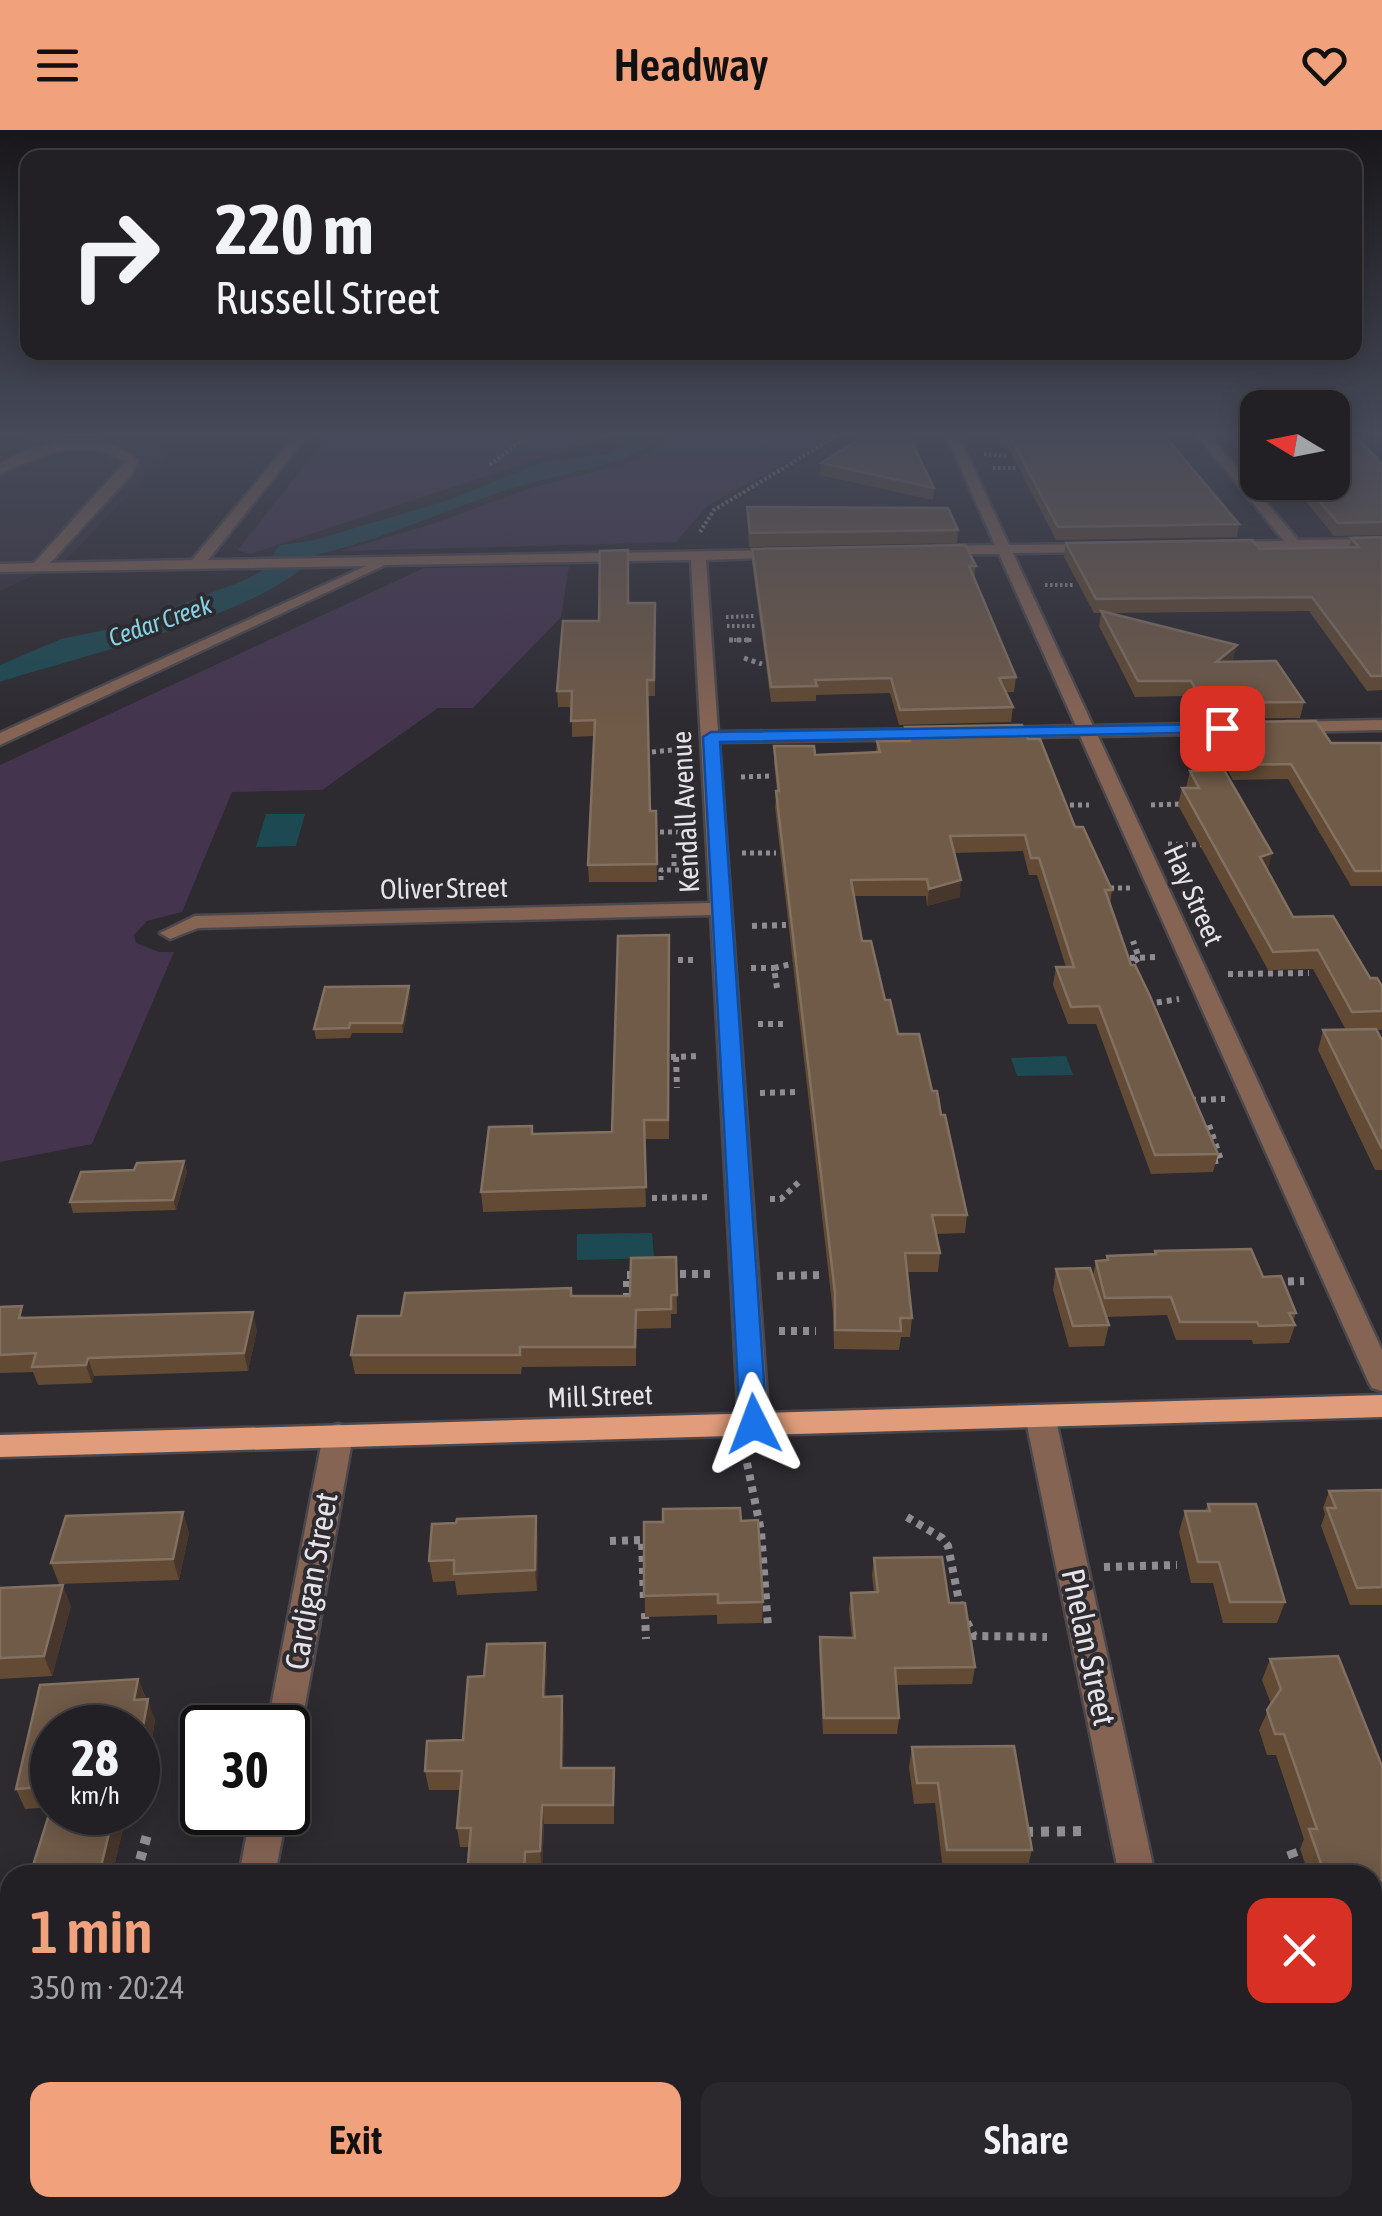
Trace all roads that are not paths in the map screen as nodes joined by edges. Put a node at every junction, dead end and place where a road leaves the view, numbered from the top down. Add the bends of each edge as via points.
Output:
1 (71, 532) edge
2 (223, 532) edge
3 (996, 532) edge
4 (1284, 532) edge
5 (1382, 542) edge
6 (698, 544) junction
7 (1294, 544) junction
8 (1212, 546) edge
9 (1108, 548) edge
10 (921, 550) edge
11 (1004, 550) junction
12 (800, 553) edge
13 (387, 562) junction
14 (198, 564) junction
15 (38, 567) junction
16 (0, 568) edge
17 (1382, 725) edge
18 (1087, 731) junction
19 (711, 737) junction
20 (0, 740) edge
21 (721, 909) junction
22 (170, 933) dead end
23 (1382, 1381) edge
24 (1382, 1406) edge
25 (1041, 1420) junction
26 (754, 1424) junction
27 (338, 1436) junction
28 (0, 1446) edge
29 (288, 1705) edge
30 (265, 1835) edge
31 (259, 1865) edge
32 (1135, 1865) edge

1 - 15 street
2 - 14 street
3 - 11 street, Hay Street
4 - 7 street
5 - 7 street
6 - 12 street
6 - 13 street
6 - 19 street, Kendall Avenue
7 - 8 street
9 - 11 street
10 - 11 street
11 - 18 street, Hay Street
13 - 14 street
13 - 20 street
14 - 15 street
15 - 16 street
17 - 18 street
18 - 19 street
18 - 23 street, Hay Street
19 - 21 street, Kendall Avenue
21 - 22 street, Oliver Street via 194,922
21 - 26 street, Kendall Avenue
24 - 25 main road, Mill Street
25 - 26 main road, Mill Street
25 - 32 street, Phelan Street
26 - 27 main road, Mill Street
27 - 28 main road, Mill Street
27 - 29 street, Cardigan Street
30 - 31 street

